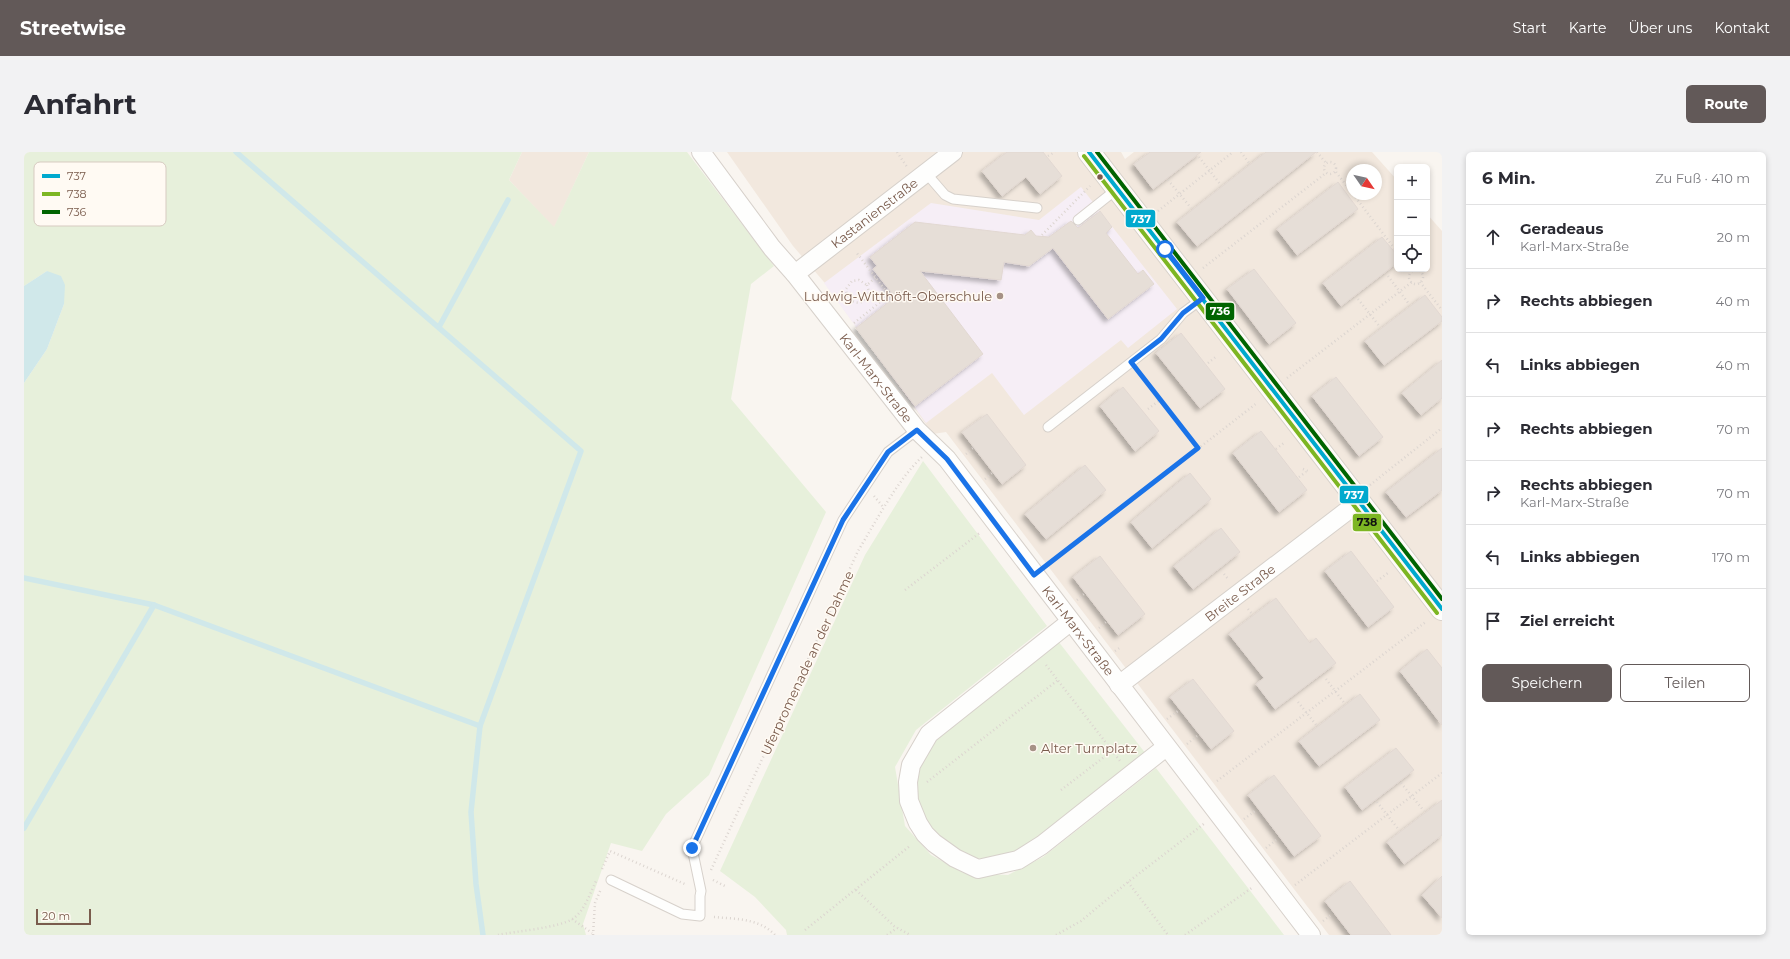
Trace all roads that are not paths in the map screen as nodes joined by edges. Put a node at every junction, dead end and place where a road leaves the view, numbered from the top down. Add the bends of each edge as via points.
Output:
1 (701, 152) edge
2 (953, 152) edge
3 (1089, 152) edge
4 (926, 174) junction
5 (1117, 189) junction
6 (1036, 208) dead end
7 (1078, 220) dead end
8 (795, 274) junction
9 (1203, 298) junction
10 (1048, 427) dead end
11 (917, 430) junction
12 (1358, 499) junction
13 (1437, 613) edge
14 (1070, 622) junction
15 (1119, 685) junction
16 (1174, 747) junction
17 (611, 880) road end
18 (1315, 930) edge

1 - 8 street, Karl-Marx-Straße via 772,248
2 - 4 street, Kastanienstraße
3 - 5 main road
4 - 6 lane via 945,195 953,199
4 - 8 street, Kastanienstraße
5 - 7 lane
5 - 9 main road
8 - 11 street, Karl-Marx-Straße
9 - 10 lane via 1183,313 1161,339
9 - 12 main road
11 - 14 street, Karl-Marx-Straße via 947,459
11 - 17 lane, Uferpromenade an der Dahme via 888,452 843,520 692,848 702,891 700,916 682,914
12 - 13 main road
12 - 15 street, Breite Straße
14 - 15 street, Karl-Marx-Straße
14 - 16 street via 928,734 911,764 908,782 909,801 925,834 934,844 955,858 978,869 1018,860 1042,845 1131,775
15 - 16 street, Karl-Marx-Straße
16 - 18 street, Karl-Marx-Straße via 1202,792 1281,896

